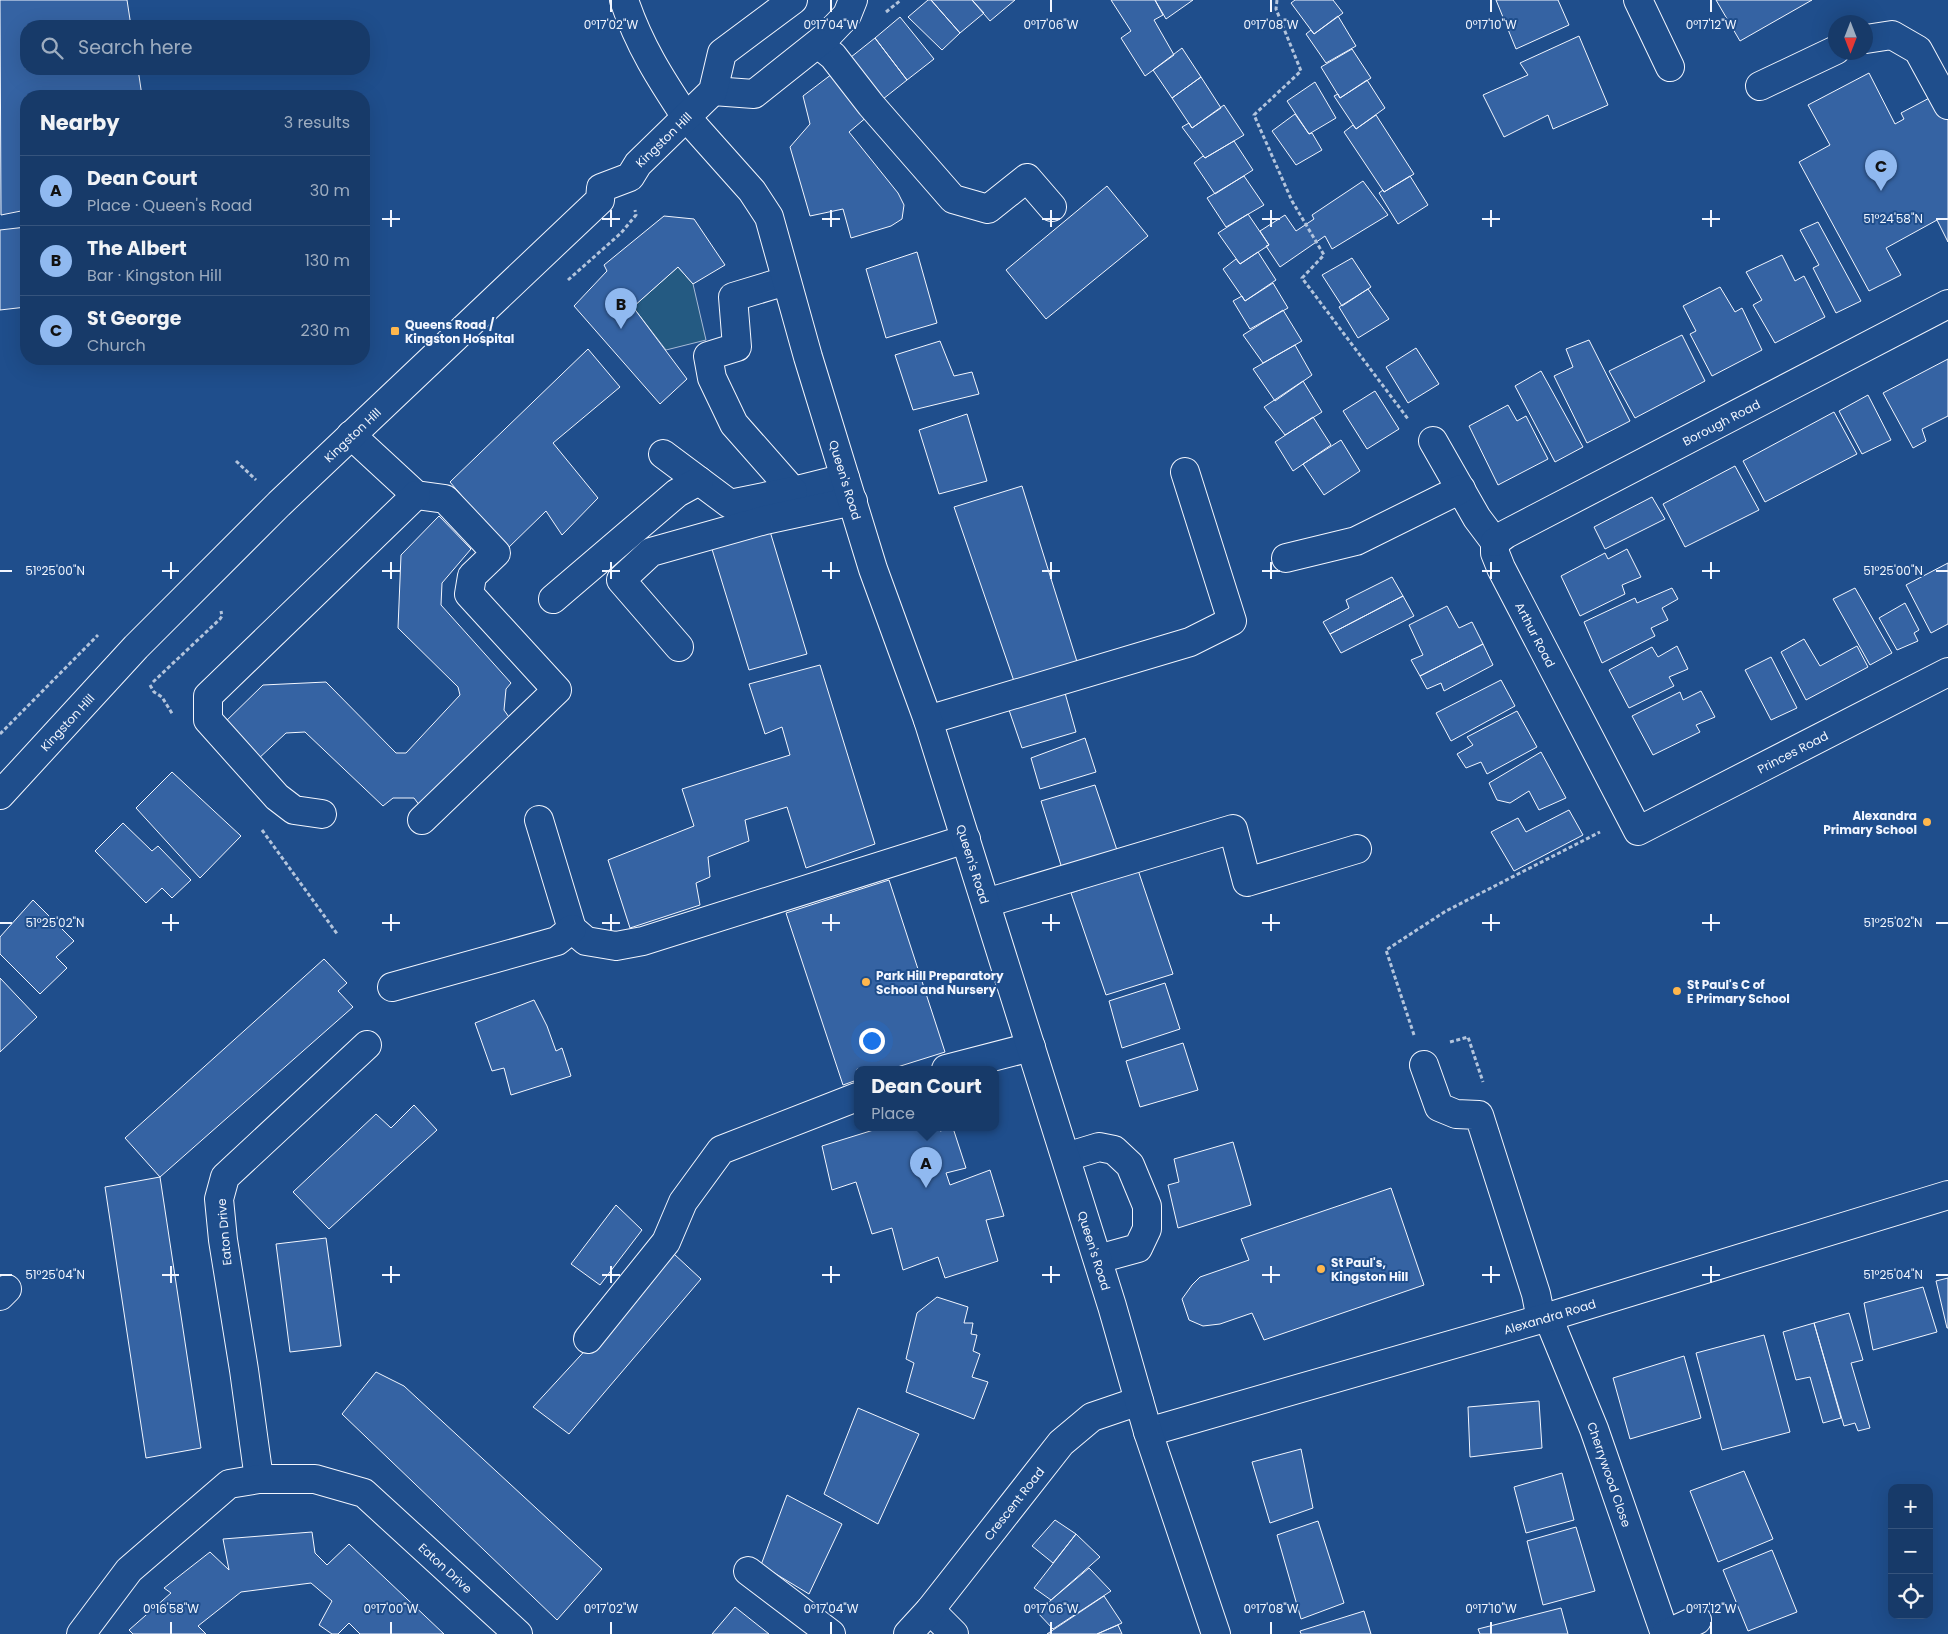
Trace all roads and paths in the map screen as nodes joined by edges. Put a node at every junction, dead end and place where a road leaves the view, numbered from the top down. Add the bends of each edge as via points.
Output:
1 (624, 0) edge
2 (793, 0) edge
3 (852, 0) edge
4 (1277, 0) edge
5 (1638, 0) edge
6 (1873, 38) edge
7 (818, 44) junction
8 (1828, 54) edge
9 (1670, 66) dead end
10 (1760, 86) dead end
11 (713, 91) junction
12 (1948, 105) edge
13 (686, 117) junction
14 (1052, 207) dead end
15 (786, 281) junction
16 (1948, 304) edge
17 (351, 435) junction
18 (1433, 441) joint
19 (663, 454) dead end
20 (1185, 472) dead end
21 (699, 482) junction
22 (1461, 489) junction
23 (849, 490) junction
24 (793, 491) junction
25 (416, 495) junction
26 (1495, 542) junction
27 (1286, 558) dead end
28 (553, 599) dead end
29 (222, 616) dead end
30 (679, 647) dead end
31 (1948, 672) edge
32 (150, 685) junction
33 (144, 690) dead end
34 (162, 697) dead end
35 (928, 720) junction
36 (0, 795) edge
37 (1624, 803) junction
38 (322, 814) dead end
39 (422, 820) dead end
40 (539, 820) dead end
41 (1638, 831) joint
42 (966, 839) junction
43 (1357, 849) dead end
44 (986, 903) junction
45 (572, 929) junction
46 (1386, 950) dead end
47 (392, 987) dead end
48 (367, 1045) dead end
49 (1031, 1047) junction
50 (1424, 1065) dead end
51 (958, 1066) edge
52 (854, 1098) edge
53 (1066, 1157) junction
54 (1948, 1195) edge
55 (1098, 1260) junction
56 (1544, 1318) junction
57 (588, 1339) dead end
58 (1139, 1401) junction
59 (1148, 1432) junction
60 (259, 1479) junction
61 (748, 1571) dead end
62 (930, 1610) junction
63 (1697, 1620) dead end
64 (81, 1634) edge
65 (518, 1634) edge
66 (830, 1634) edge
67 (908, 1634) edge
68 (954, 1634) edge
69 (1216, 1634) edge
70 (1665, 1634) edge

1 - 13 street, Queen's Road via 649,61
2 - 11 street via 722,53
3 - 7 street via 847,15
4 - 18 path via 1276,9 1300,71 1254,115 1292,202 1324,255 1302,278 1409,419
5 - 9 street
6 - 12 street via 1892,35 1918,50
7 - 11 street via 754,94
7 - 14 street via 833,56 953,199 988,209 1027,178
8 - 10 street
11 - 13 street, Kingston Hill
13 - 15 street, Queen's Road via 752,191 769,217
13 - 17 street, Kingston Hill via 638,164 630,177 601,188 597,203
15 - 23 street, Queen's Road
15 - 24 street via 733,297 737,346 708,356 712,378 734,424
16 - 26 street, Borough Road
17 - 25 street
17 - 36 street, Kingston Hill via 136,647
18 - 22 street, Arthur Road
19 - 21 street
20 - 35 street via 1232,621 1190,642
21 - 24 street via 730,504
21 - 28 street via 677,493
22 - 26 street, Arthur Road
22 - 27 street via 1356,541
23 - 24 street
23 - 30 street via 765,520 651,552 621,580
23 - 35 street, Queen's Road via 873,569
25 - 38 street via 208,696 208,720 277,797 294,810
25 - 39 street via 445,499 496,553 472,576 470,594 557,690
26 - 37 street, Arthur Road via 1500,568
29 - 32 path
31 - 41 street, Princes Road
32 - 33 path
32 - 34 path
35 - 42 street, Queen's Road
37 - 41 street, Arthur Road
37 - 46 path via 1608,828 1446,911
40 - 45 street
42 - 44 street, Queen's Road
42 - 45 street via 643,941 616,946 594,943 586,941
43 - 44 street via 1247,882 1233,829
44 - 49 street, Queen's Road
45 - 47 street via 557,941
48 - 60 street, Eaton Drive via 225,1177 219,1199
49 - 51 street
49 - 53 street, Queen's Road
50 - 56 street, Cherrywood Close via 1439,1107 1456,1114 1479,1115
52 - 57 street via 721,1150 683,1202 666,1242
53 - 55 street, Queen's Road
53 - 55 street via 1099,1147 1114,1150 1130,1165 1147,1206 1147,1229 1138,1248
54 - 56 street, Alexandra Road
55 - 58 street, Queen's Road
56 - 59 street, Alexandra Road
56 - 70 street, Cherrywood Close via 1594,1429
58 - 59 street, Queen's Road
58 - 62 street, Crescent Road via 1092,1417 1061,1443
59 - 69 street, Queen's Road
60 - 64 street, Eaton Drive via 229,1484 129,1570
60 - 65 street, Eaton Drive via 315,1479 364,1493
61 - 66 street
62 - 67 street, Crescent Road
62 - 68 street
63 - 70 street

